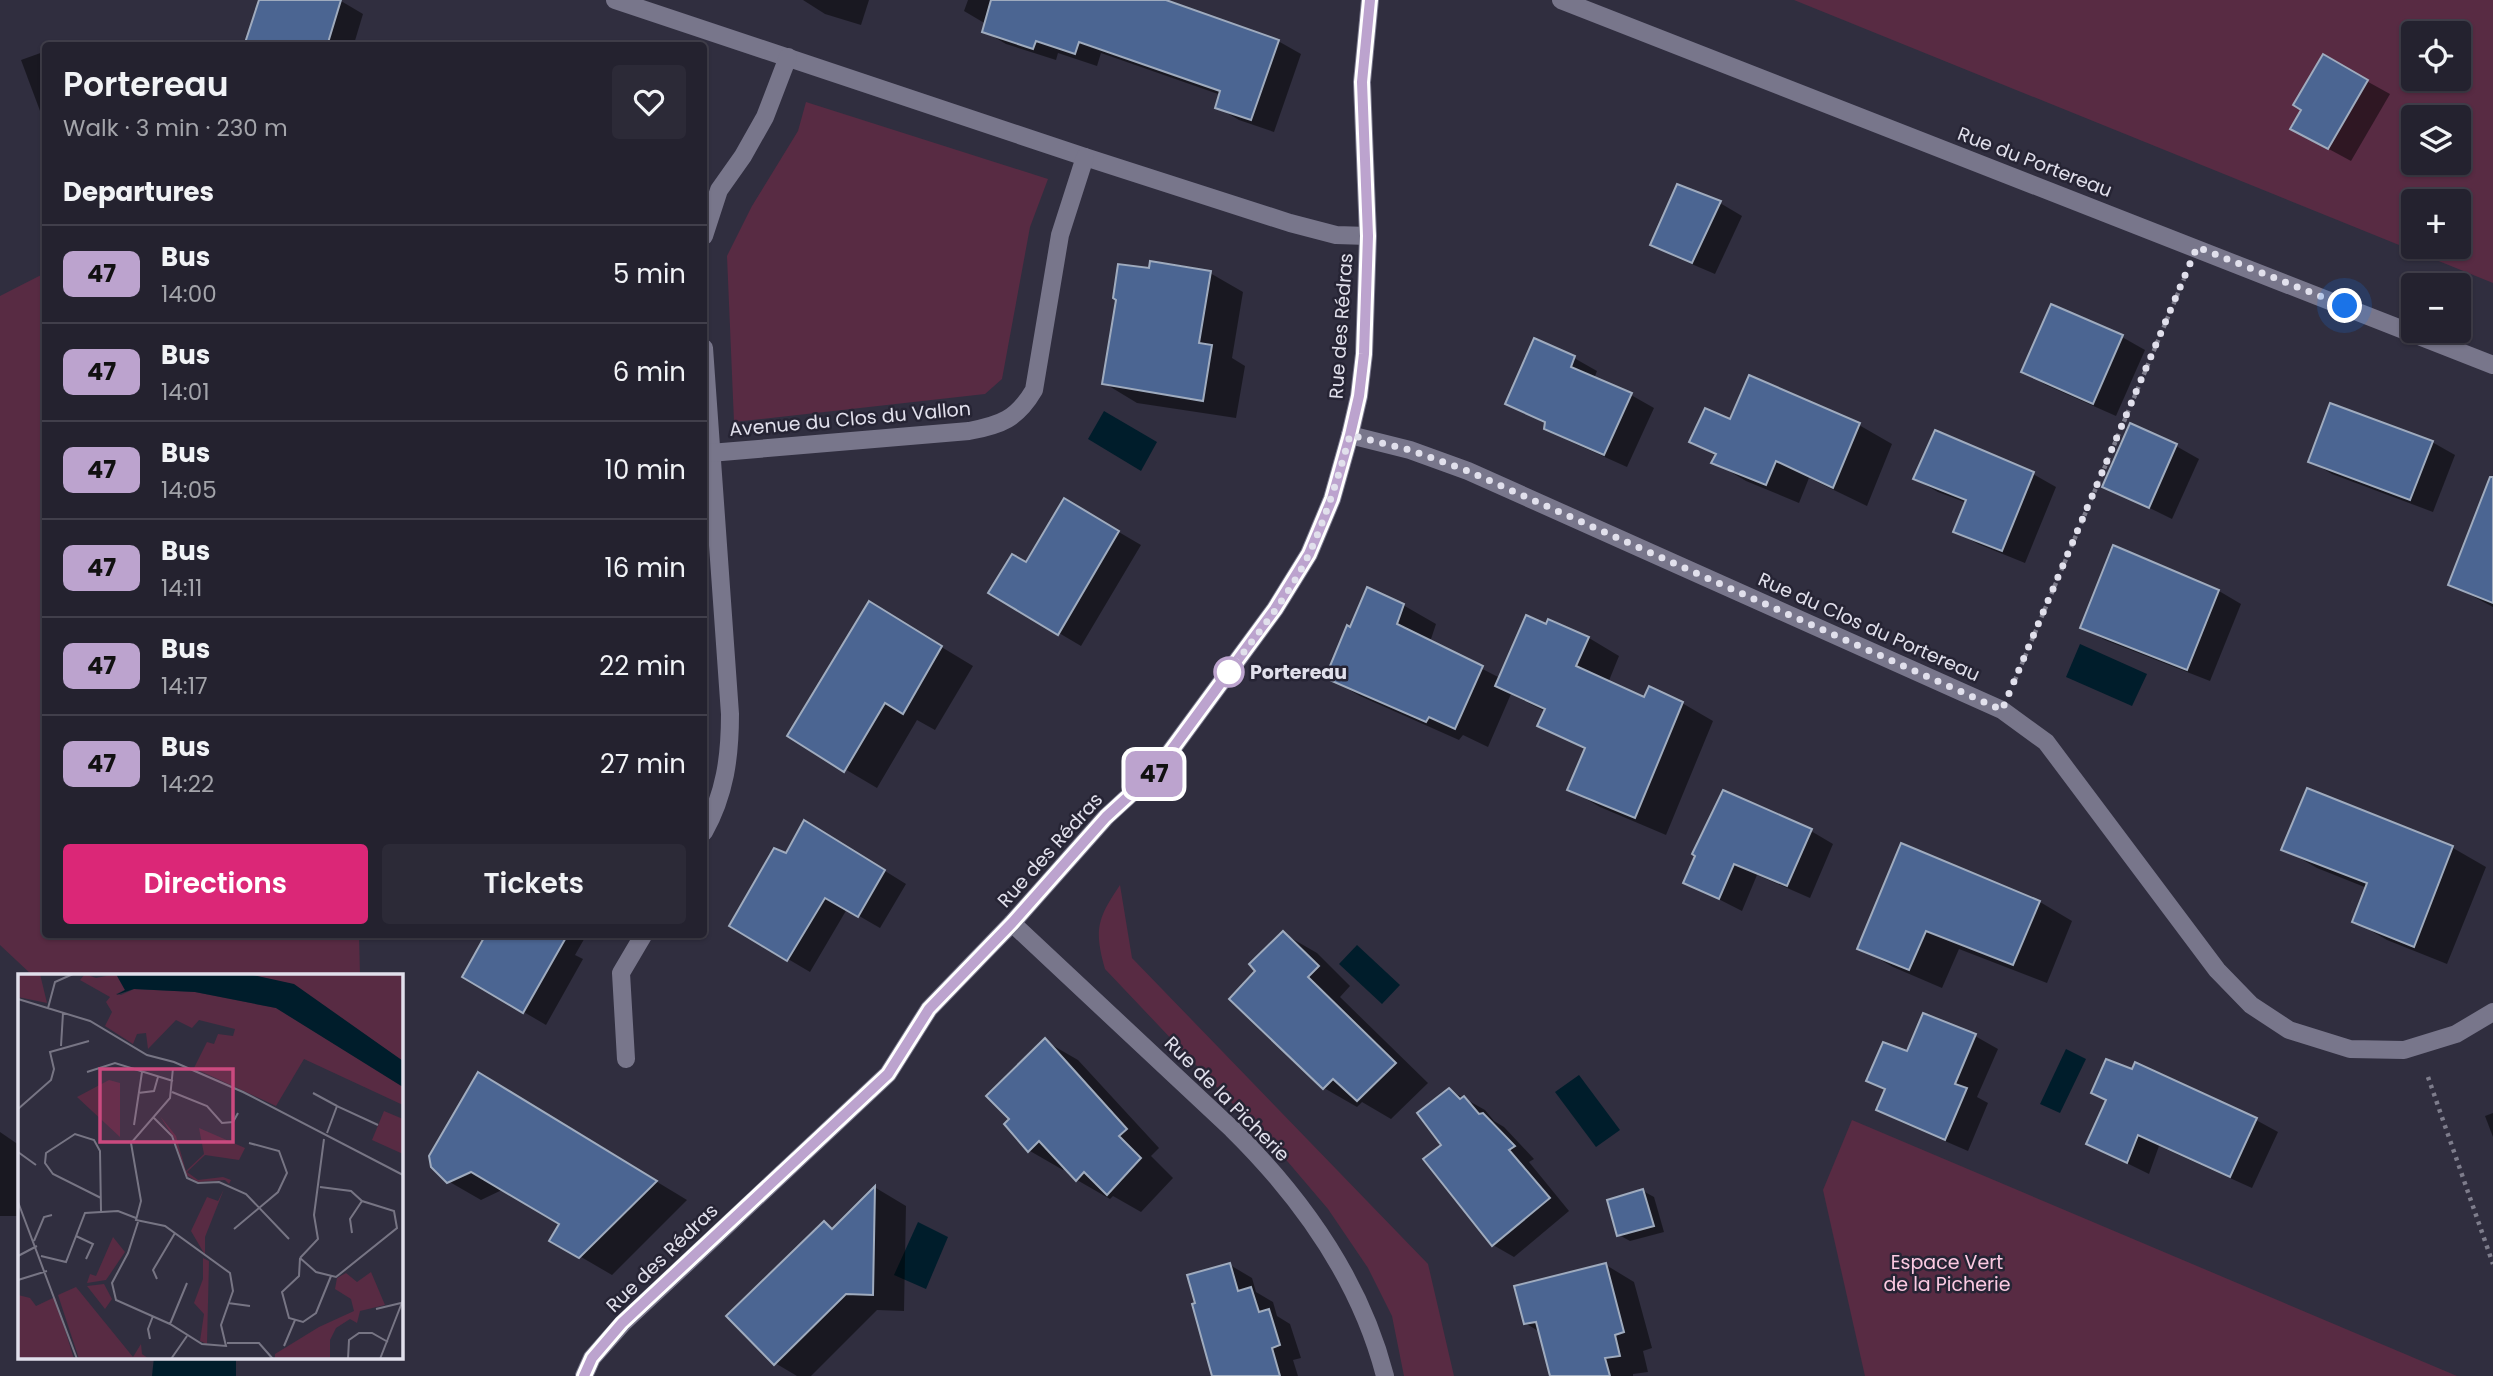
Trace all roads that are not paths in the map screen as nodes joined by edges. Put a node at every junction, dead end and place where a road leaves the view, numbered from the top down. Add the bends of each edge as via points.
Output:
1 (615, 0) edge
2 (1370, 0) edge
3 (1561, 0) edge
4 (788, 57) junction
5 (1085, 157) junction
6 (707, 227) edge
7 (1368, 236) junction
8 (2493, 365) edge
9 (707, 400) edge
10 (1350, 435) junction
11 (710, 453) junction
12 (707, 826) edge
13 (1012, 923) junction
14 (642, 938) edge
15 (2493, 1012) edge
16 (626, 1059) dead end
17 (584, 1376) edge
18 (1385, 1376) edge

1 - 4 street
2 - 7 street, Rue des Rédras via 1362,82
3 - 8 street, Rue du Portereau
4 - 5 street
4 - 6 street via 765,117 719,190
5 - 7 street via 1325,232
5 - 11 street, Avenue du Clos du Vallon via 1060,235 1034,390 1012,418 969,431
7 - 10 street, Rue des Rédras via 1364,354
9 - 11 street, Avenue du Clos du Vallon
10 - 13 street, Rue des Rédras via 1332,499 1309,554 1275,609 1156,771 1106,817
10 - 15 street, Rue du Clos du Portereau via 1468,471 2002,710 2046,742 2217,970 2251,1005 2289,1030 2350,1049 2404,1050 2456,1034
11 - 12 street, Avenue du Clos du Vallon via 730,752 724,784
13 - 17 street, Rue des Rédras via 929,1009 888,1074 622,1323 592,1358
13 - 18 street, Rue de la Picherie via 1257,1154 1305,1211 1346,1275 1369,1323
14 - 16 street via 621,973

